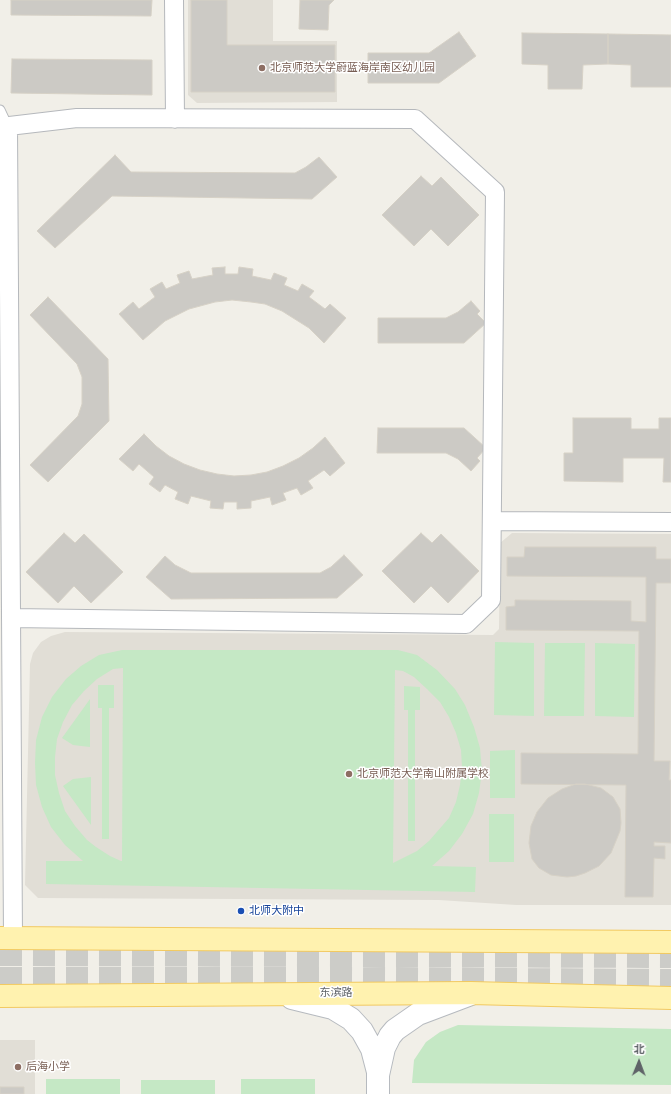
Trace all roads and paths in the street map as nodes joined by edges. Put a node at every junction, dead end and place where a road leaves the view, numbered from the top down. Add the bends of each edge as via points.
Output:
1 (174, 0) edge
2 (0, 110) edge
3 (175, 119) junction
4 (4, 127) edge
5 (4, 262) edge
6 (492, 521) junction
7 (671, 522) edge
8 (11, 618) junction
9 (6, 938) edge
10 (671, 942) edge
11 (472, 993) junction
12 (276, 994) junction
13 (0, 996) edge
14 (671, 998) edge
15 (378, 1084) edge

1 - 3 street
2 - 4 lane
3 - 4 street via 77,118
3 - 6 street via 414,119 495,192
4 - 5 street
5 - 8 street
6 - 7 street
6 - 8 street via 491,600 466,624
8 - 9 street
9 - 10 main road
11 - 12 main road, 东滨路
11 - 14 main road, 东滨路
11 - 15 street via 418,1014 395,1030 384,1048
12 - 13 main road, 东滨路
12 - 15 street via 333,1008 351,1019 362,1030 372,1049

